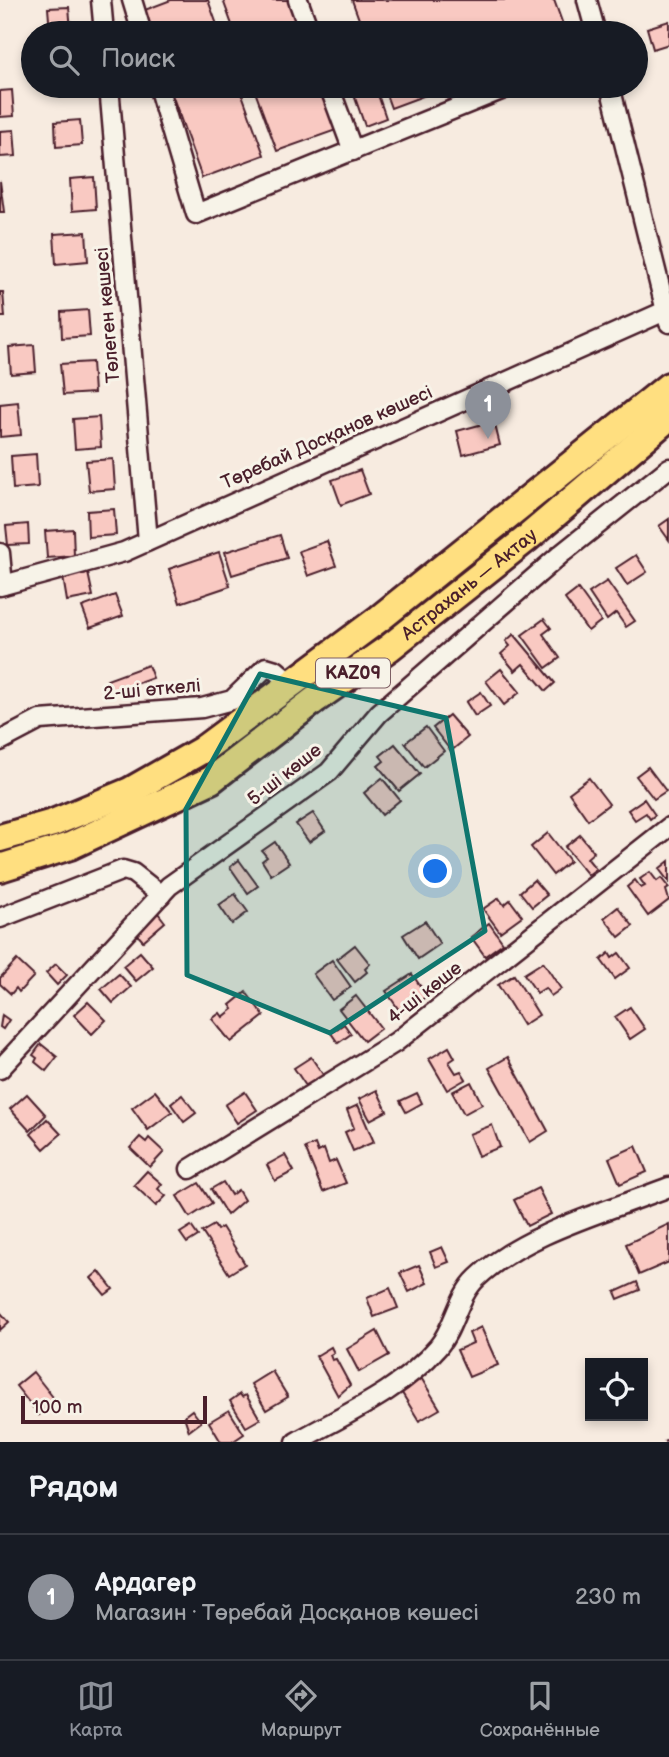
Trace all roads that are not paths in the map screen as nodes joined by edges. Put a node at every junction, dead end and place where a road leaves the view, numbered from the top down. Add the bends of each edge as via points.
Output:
1 (101, 0) edge
2 (132, 0) edge
3 (298, 0) edge
4 (587, 0) edge
5 (103, 21) edge
6 (138, 21) edge
7 (306, 21) edge
8 (593, 21) edge
9 (109, 98) edge
10 (162, 98) edge
11 (333, 98) edge
12 (482, 98) edge
13 (613, 98) edge
14 (353, 151) junction
15 (667, 317) edge
16 (669, 386) edge
17 (669, 417) edge
18 (669, 468) edge
19 (148, 541) junction
20 (0, 553) edge
21 (2, 586) edge
22 (292, 684) junction
23 (0, 741) edge
24 (669, 827) edge
25 (0, 838) edge
26 (0, 868) edge
27 (161, 895) junction
28 (0, 918) edge
29 (0, 1069) edge
30 (190, 1169) dead end
31 (669, 1187) edge
32 (296, 1442) edge

1 - 5 street
2 - 6 street
3 - 7 street
4 - 8 street
9 - 19 street, Төлеген көшесі
10 - 14 street via 196,214
11 - 14 street
12 - 14 street
13 - 15 street
15 - 19 street, Төребай Досқанов көшесі
16 - 22 highway, Астрахань — Актау / KAZ09
17 - 26 highway, Астрахань — Актау / KAZ09 via 389,648 211,780 70,846
18 - 27 street, 5-шi көше via 379,713 329,772
19 - 21 street, Төребай Досқанов көшесі
20 - 21 street
22 - 23 street, 2-ші өткелі via 266,667 232,700 202,708 40,720
22 - 25 highway, Астрахань — Актау / KAZ09 via 202,750 130,790 54,823
24 - 30 street, 4-шi көше via 396,1042
27 - 28 street via 123,870
27 - 29 street, 5-шi көше
31 - 32 street via 513,1252 476,1279 440,1345 418,1369

